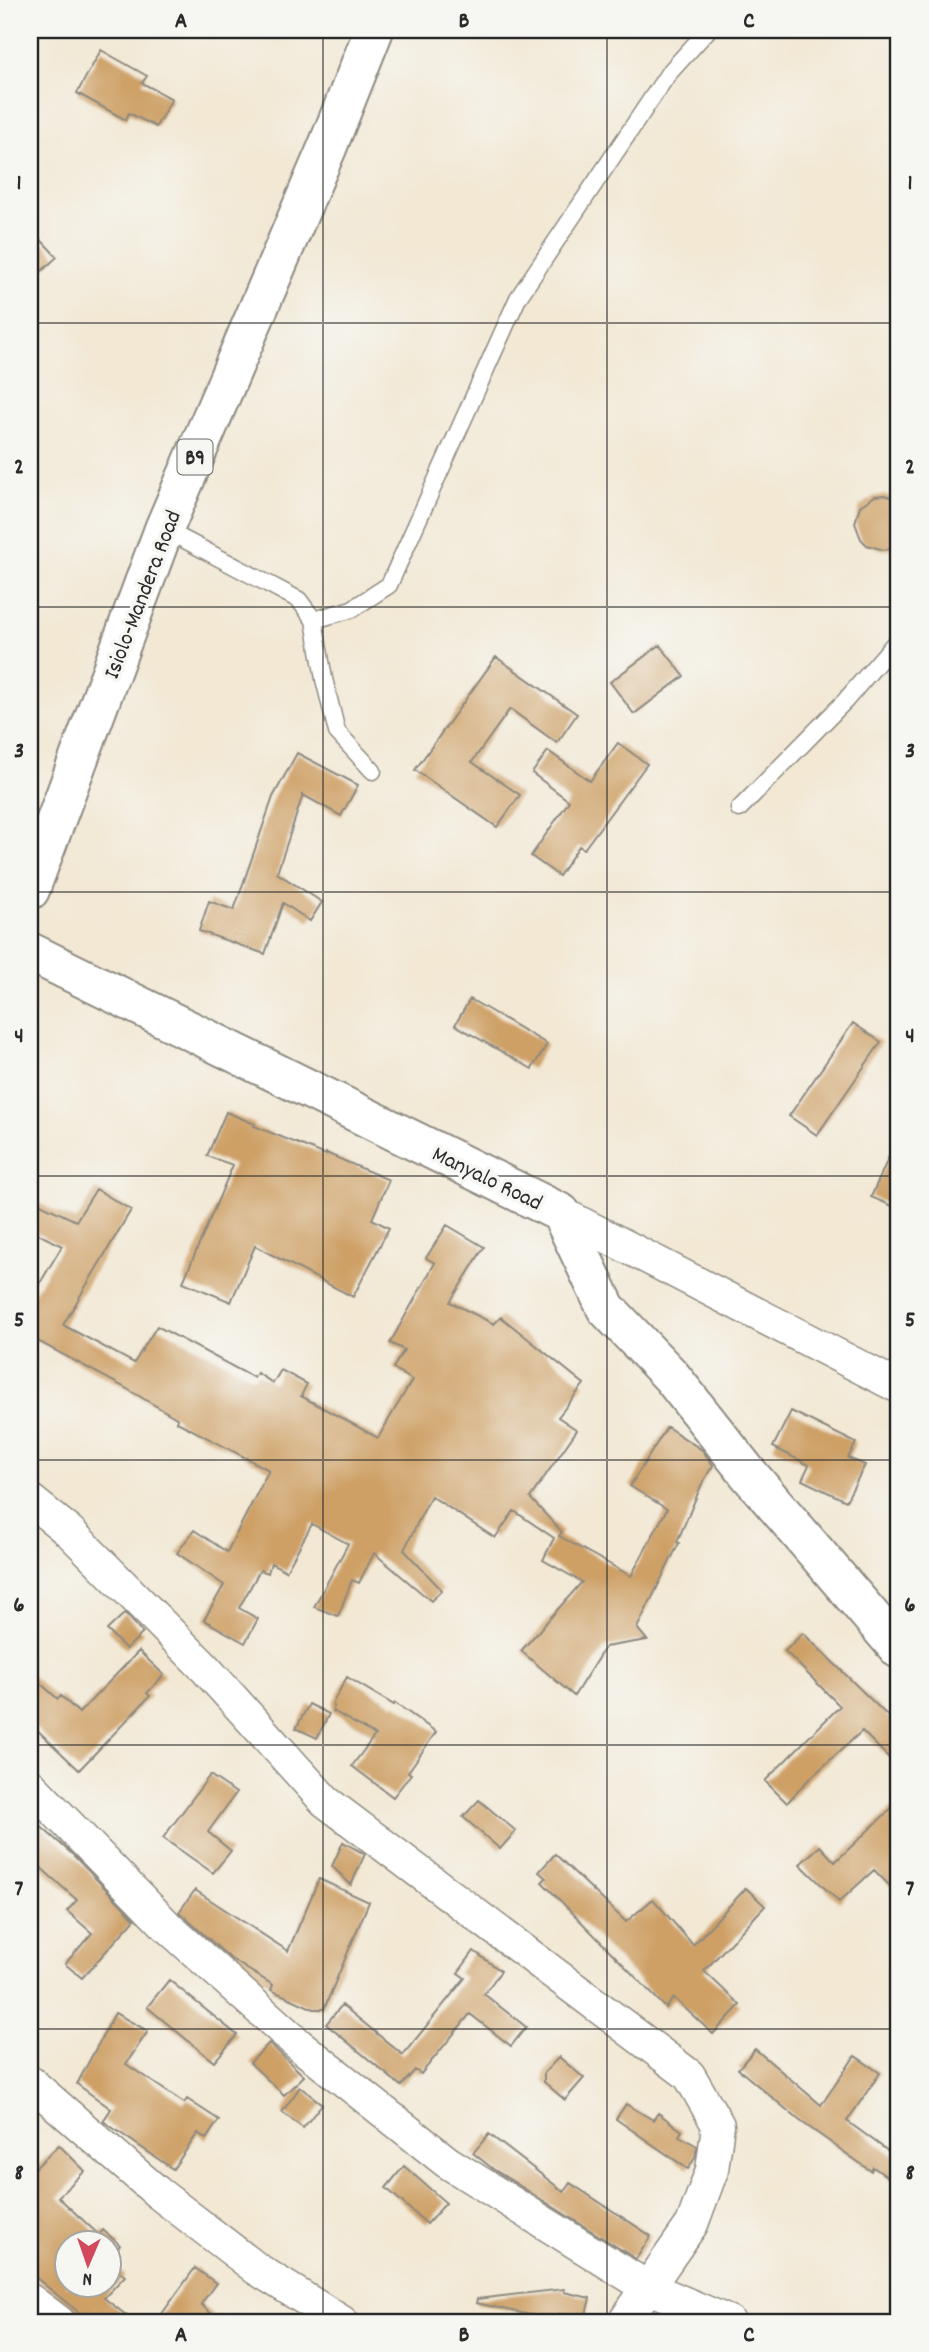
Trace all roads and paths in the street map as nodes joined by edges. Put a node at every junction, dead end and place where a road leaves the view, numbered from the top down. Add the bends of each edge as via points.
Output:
1 (374, 30) edge
2 (708, 30) edge
3 (164, 529) junction
4 (314, 620) junction
5 (899, 638) edge
6 (373, 771) dead end
7 (739, 809) dead end
8 (30, 890) edge
9 (30, 952) edge
10 (562, 1213) junction
11 (899, 1387) edge
12 (30, 1500) edge
13 (899, 1649) edge
14 (30, 1785) edge
15 (30, 2082) edge
16 (647, 2287) junction
17 (30, 2300) edge
18 (59, 2322) edge
19 (342, 2322) edge
20 (624, 2322) edge
21 (729, 2322) edge

1 - 3 main road, Isiolo-Mandera Road / B9
2 - 4 lane via 668,74 518,298 389,585 352,609
3 - 4 lane via 299,600
3 - 8 main road, Isiolo-Mandera Road / B9
4 - 6 lane via 337,732
5 - 7 lane via 845,701
9 - 10 main road, Manyalo Road
10 - 11 street
10 - 13 main road, Manyalo Road via 606,1308 671,1376
12 - 16 street via 71,1532 204,1667 325,1801 689,2075 718,2125 712,2170 692,2224
14 - 16 street via 169,1928 298,2044 447,2162
15 - 19 street via 177,2208 257,2269
16 - 20 street
16 - 21 street
17 - 18 street

